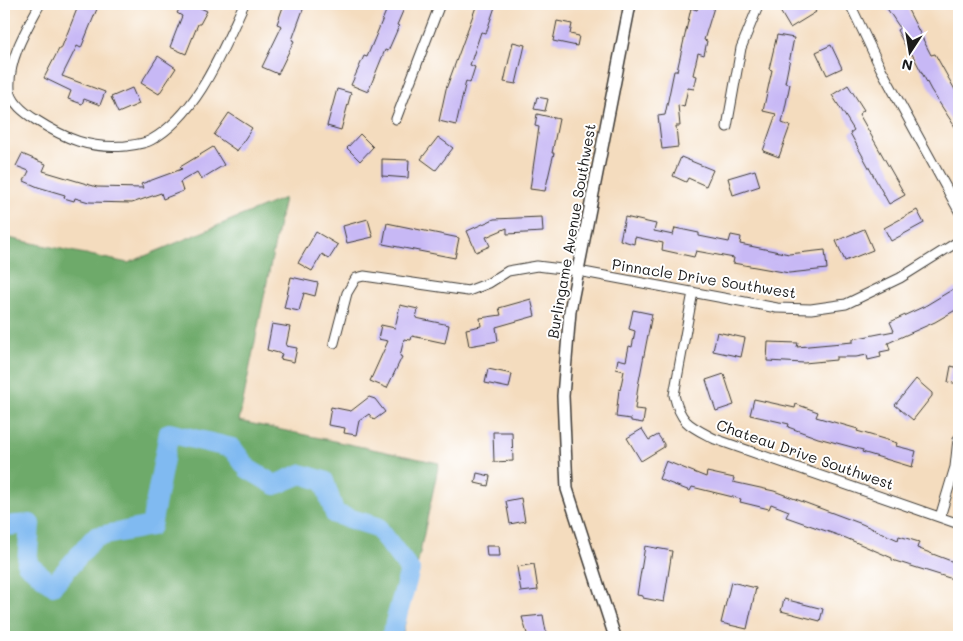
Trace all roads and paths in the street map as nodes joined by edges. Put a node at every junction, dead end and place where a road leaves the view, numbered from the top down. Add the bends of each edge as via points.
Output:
1 (40, 4) edge
2 (244, 4) edge
3 (440, 4) edge
4 (630, 4) edge
5 (759, 4) edge
6 (850, 4) edge
7 (396, 119) dead end
8 (727, 128) dead end
9 (959, 211) edge
10 (959, 241) edge
11 (578, 271) junction
12 (693, 292) junction
13 (334, 343) dead end
14 (958, 439) dead end
15 (940, 517) junction
16 (959, 524) edge
17 (614, 637) edge

1 - 2 street via 11,68 10,91 22,111 57,134 106,148 150,141 186,111 216,62
3 - 7 street
4 - 11 street, Burlingame Avenue Southwest
5 - 8 street via 741,48
6 - 9 street via 880,68
10 - 12 street, Pinnacle Drive Southwest via 900,278 846,304 810,309 777,308
11 - 12 street, Pinnacle Drive Southwest
11 - 13 street, Pinnacle Drive Southwest via 537,266 508,271 468,291 373,276 356,278 347,293
11 - 17 street, Burlingame Avenue Southwest via 569,319 563,396 566,489
12 - 15 street, Chateau Drive Southwest via 674,395 678,411 690,426 715,440
14 - 15 street via 955,468
15 - 16 street, Chateau Drive Southwest

